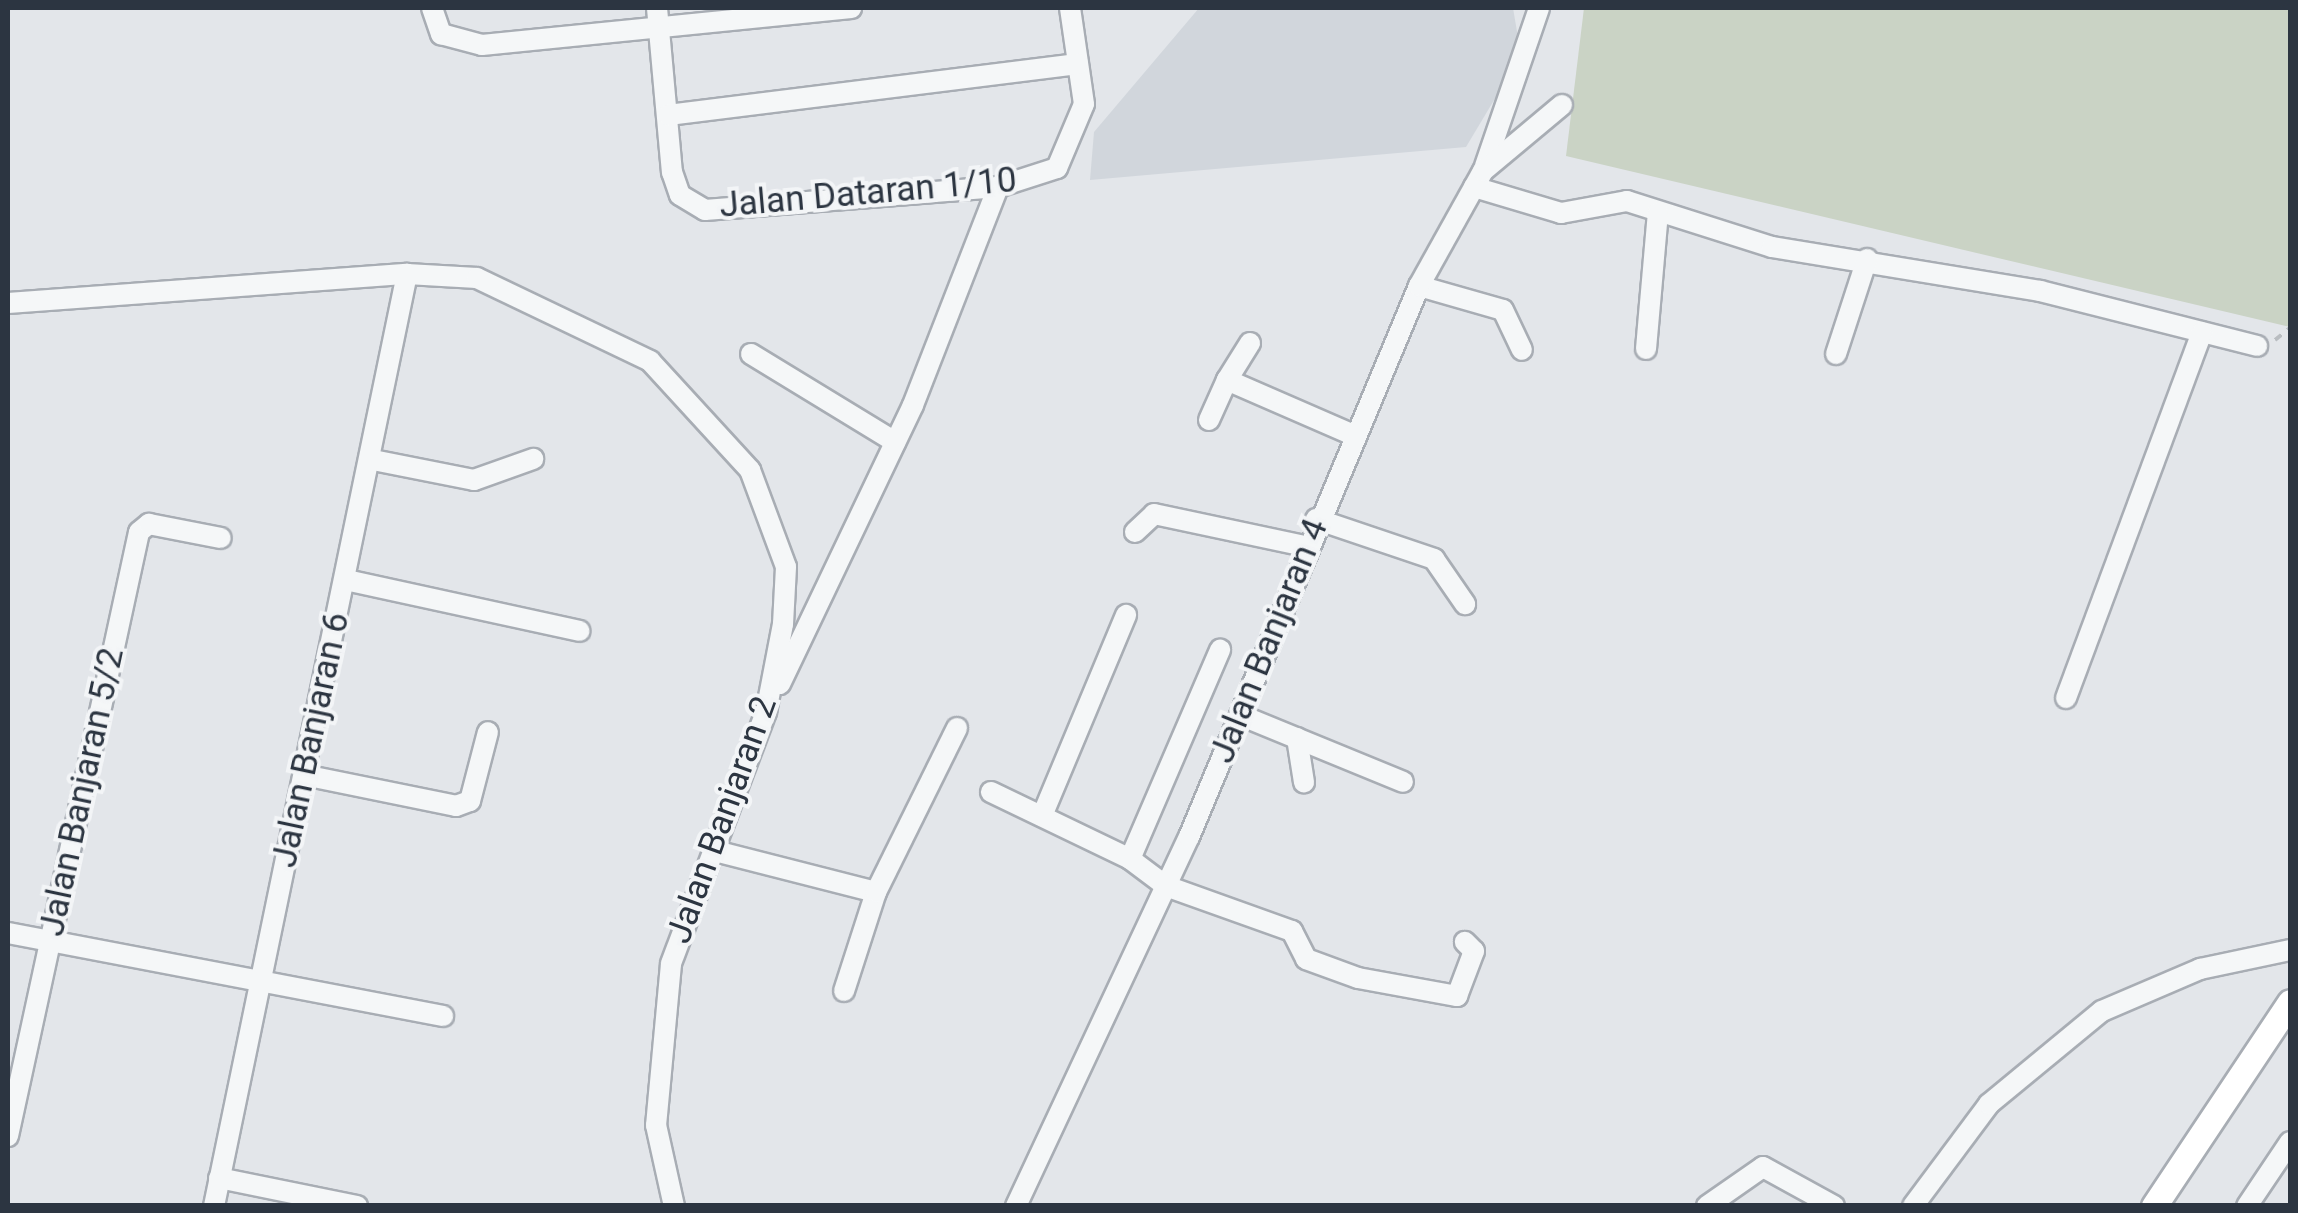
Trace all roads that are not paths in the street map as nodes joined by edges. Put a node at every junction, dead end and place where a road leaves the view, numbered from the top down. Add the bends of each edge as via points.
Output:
1 (432, 8) edge
2 (658, 8) edge
3 (851, 8) edge
4 (1070, 8) edge
5 (1539, 8) edge
6 (814, 10) edge
7 (742, 14) edge
8 (659, 30) junction
9 (1078, 64) junction
10 (1562, 105) dead end
11 (668, 114) junction
12 (1478, 179) junction
13 (998, 187) junction
14 (1658, 213) junction
15 (1867, 259) junction
16 (407, 274) junction
17 (1419, 286) junction
18 (8, 303) edge
19 (2202, 332) junction
20 (1250, 342) dead end
21 (2256, 346) dead end
22 (1646, 349) dead end
23 (1522, 350) dead end
24 (751, 354) dead end
25 (1836, 354) dead end
26 (1228, 380) junction
27 (1208, 420) dead end
28 (1356, 436) junction
29 (895, 442) junction
30 (532, 459) dead end
31 (373, 460) junction
32 (1316, 519) junction
33 (1135, 532) dead end
34 (222, 538) dead end
35 (1305, 546) junction
36 (346, 580) junction
37 (1465, 604) dead end
38 (1126, 615) dead end
39 (579, 631) dead end
40 (1220, 650) dead end
41 (2066, 698) dead end
42 (766, 712) junction
43 (1240, 715) junction
44 (957, 728) dead end
45 (488, 732) dead end
46 (1296, 738) junction
47 (304, 776) junction
48 (1304, 782) dead end
49 (1403, 782) dead end
50 (991, 792) dead end
51 (1042, 816) junction
52 (715, 850) junction
53 (1130, 858) junction
54 (1166, 886) junction
55 (876, 892) junction
56 (8, 933) edge
57 (51, 942) junction
58 (1466, 942) dead end
59 (2290, 950) edge
60 (256, 980) junction
61 (844, 991) dead end
62 (2290, 1002) edge
63 (444, 1016) dead end
64 (9, 1126) edge
65 (2290, 1142) edge
66 (219, 1178) junction
67 (214, 1206) edge
68 (356, 1206) edge
69 (674, 1206) edge
70 (1016, 1206) edge
71 (1708, 1206) edge
72 (1834, 1206) edge
73 (1914, 1206) edge
74 (2154, 1206) edge
75 (2247, 1206) edge

1 - 8 street via 441,34 458,44
2 - 8 street, Jalan Dataran 1/10
3 - 6 street
4 - 9 street, Jalan Dataran 1/10
5 - 12 street
6 - 7 street
7 - 8 street
8 - 11 street, Jalan Dataran 1/10
9 - 11 street
9 - 13 street, Jalan Dataran 1/10 via 1084,104 1072,150 1057,168
10 - 12 street, Jalan Banjaran 4
11 - 13 street, Jalan Dataran 1/10 via 680,195 705,210
12 - 14 street via 1529,208 1628,200
12 - 17 street, Jalan Banjaran 4
13 - 29 street
14 - 15 street via 1772,247
14 - 22 street
15 - 19 street
15 - 25 street
16 - 18 street, Jalan Banjaran 2
16 - 31 street, Jalan Banjaran 6
16 - 42 street, Jalan Banjaran 2 via 513,289 650,361 699,404 766,495 786,566
17 - 23 street via 1502,310
17 - 28 street, Jalan Banjaran 4
19 - 21 street
19 - 41 street
20 - 26 street
24 - 29 street
26 - 27 street
26 - 28 street
28 - 32 street, Jalan Banjaran 4
29 - 42 street
30 - 31 street via 474,480
31 - 36 street, Jalan Banjaran 6
32 - 35 street, Jalan Banjaran 4
32 - 37 street via 1434,560
33 - 35 street via 1154,514
34 - 57 street, Jalan Banjaran 5/2 via 149,524 138,532
35 - 43 street, Jalan Banjaran 4
36 - 39 street
36 - 47 street, Jalan Banjaran 6
38 - 51 street
40 - 53 street
42 - 52 street, Jalan Banjaran 2
43 - 46 street
43 - 54 street, Jalan Banjaran 4
44 - 55 street
45 - 47 street via 470,801 456,806
46 - 48 street
46 - 49 street
47 - 60 street, Jalan Banjaran 6
50 - 51 street
51 - 53 street
52 - 55 street
52 - 69 street, Jalan Banjaran 2 via 670,964 662,1015 656,1125
53 - 54 street
54 - 58 street via 1292,931 1306,960 1427,996 1457,996 1474,950
54 - 70 street, Jalan Banjaran 4
55 - 61 street
56 - 57 street
57 - 60 street
57 - 64 street, Jalan Banjaran 5/2
59 - 73 street via 2200,969 2102,1011 1989,1104
60 - 63 street
60 - 66 street, Jalan Banjaran 6
62 - 74 main road
65 - 75 street
66 - 67 street, Jalan Banjaran 6
66 - 68 street
71 - 72 street via 1764,1167

